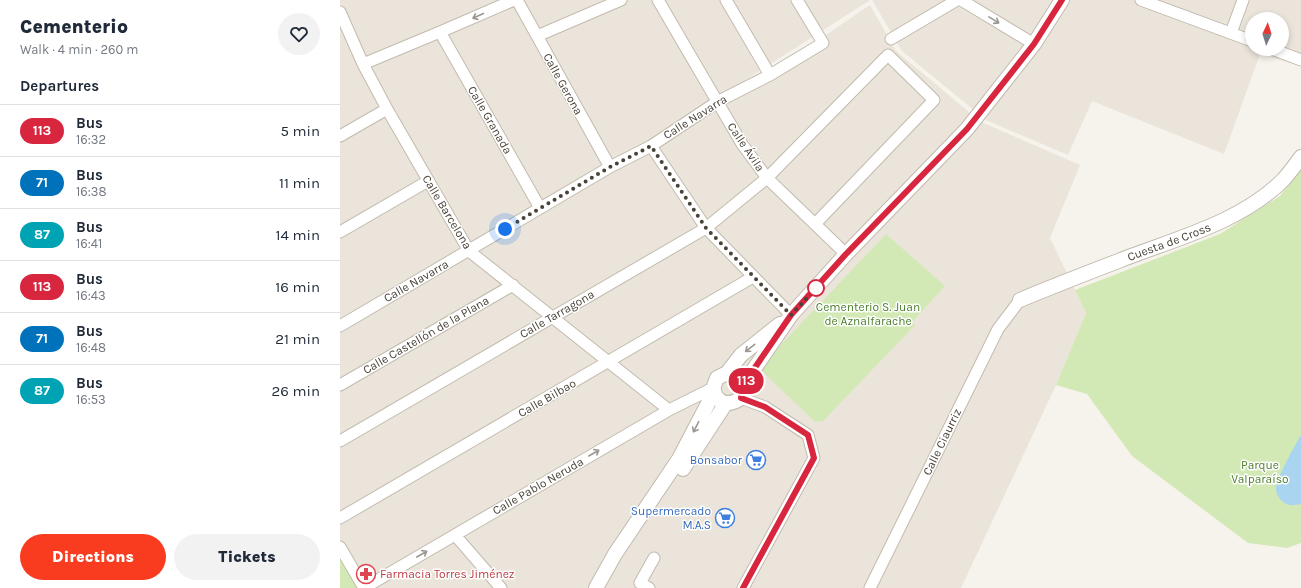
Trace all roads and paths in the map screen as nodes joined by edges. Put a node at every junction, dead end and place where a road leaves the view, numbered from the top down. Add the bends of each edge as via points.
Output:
1 (514, 0) edge
2 (517, 0) edge
3 (621, 0) edge
4 (658, 0) edge
5 (726, 0) edge
6 (797, 0) edge
7 (958, 0) edge
8 (961, 0) edge
9 (1062, 0) edge
10 (1142, 0) edge
11 (1243, 0) edge
12 (340, 12) edge
13 (440, 32) junction
14 (1231, 33) junction
15 (537, 36) junction
16 (1245, 38) edge
17 (891, 39) dead end
18 (1034, 44) junction
19 (1289, 55) edge
20 (1301, 60) edge
21 (363, 64) junction
22 (770, 75) junction
23 (717, 102) junction
24 (387, 109) junction
25 (340, 136) edge
26 (651, 146) junction
27 (1301, 157) edge
28 (610, 167) junction
29 (767, 178) junction
30 (428, 181) junction
31 (540, 208) junction
32 (815, 224) junction
33 (706, 228) junction
34 (340, 232) edge
35 (469, 250) junction
36 (846, 254) junction
37 (753, 277) junction
38 (513, 285) junction
39 (1020, 300) joint
40 (791, 315) junction
41 (553, 316) junction
42 (340, 326) edge
43 (609, 362) junction
44 (727, 373) junction
45 (340, 386) edge
46 (714, 390) junction
47 (742, 391) junction
48 (726, 403) junction
49 (669, 410) junction
50 (340, 441) edge
51 (340, 518) edge
52 (455, 535) junction
53 (340, 546) edge
54 (654, 558) dead end
55 (364, 588) edge
56 (501, 588) edge
57 (596, 588) edge
58 (606, 588) edge
59 (648, 588) edge
60 (743, 588) edge
61 (870, 588) edge

1 -> 13 street
2 - 15 street, Calle Gerona
3 - 15 street
4 - 23 street, Calle Ávila
5 - 22 street
6 - 22 street, Calle Navarra via 823,43
7 - 17 street
8 -> 18 street
9 - 18 street
10 - 14 street
11 - 14 street
12 - 21 street, Calle Barcelona
13 - 21 street
13 - 31 street, Calle Granada
14 - 16 street
15 - 28 street, Calle Gerona
18 - 36 street via 967,129
19 - 20 street
21 - 24 street, Calle Barcelona
22 - 23 street, Calle Navarra
23 - 26 street, Calle Navarra
23 - 29 street, Calle Ávila via 742,144
24 - 25 street
24 - 30 street, Calle Barcelona
26 - 28 street, Calle Navarra
26 - 33 street
27 - 39 street, Cuesta de Cross via 1284,178 1248,206 1210,227
28 - 31 street, Calle Navarra
29 - 32 street, Calle Ávila
29 - 32 street, Calle Tarragona via 888,56 934,100
29 - 33 street, Calle Tarragona
30 - 34 street
30 - 35 street, Calle Barcelona
31 - 35 street, Calle Navarra
32 - 36 street, Calle Ávila
33 - 37 street
33 - 41 street, Calle Tarragona
35 - 38 street, Calle Barcelona
35 - 42 street, Calle Navarra
36 - 40 street
37 - 40 street
37 - 43 street, Calle Bilbao
38 - 41 street, Calle Barcelona
38 - 45 street, Calle Castellón de la Plana
39 - 61 street, Calle Ciaurriz via 998,329
40 -> 44 street via 741,355
40 - 47 street
41 - 43 street, Calle Barcelona
41 - 50 street, Calle Tarragona
43 - 49 street, Calle Barcelona
43 - 51 street, Calle Bilbao
44 - 46 street via 717,378
44 - 47 street via 737,376
46 - 48 street via 718,399
46 - 49 street, Calle Pablo Neruda
46 -> 57 street via 679,459 615,554
47 - 48 street via 734,403
47 - 60 street via 808,435 814,458
48 - 58 street via 622,556
52 -> 49 street, Calle Pablo Neruda
55 -> 52 street, Calle Pablo Neruda
52 - 56 street
53 - 55 street
54 - 59 street via 640,583

